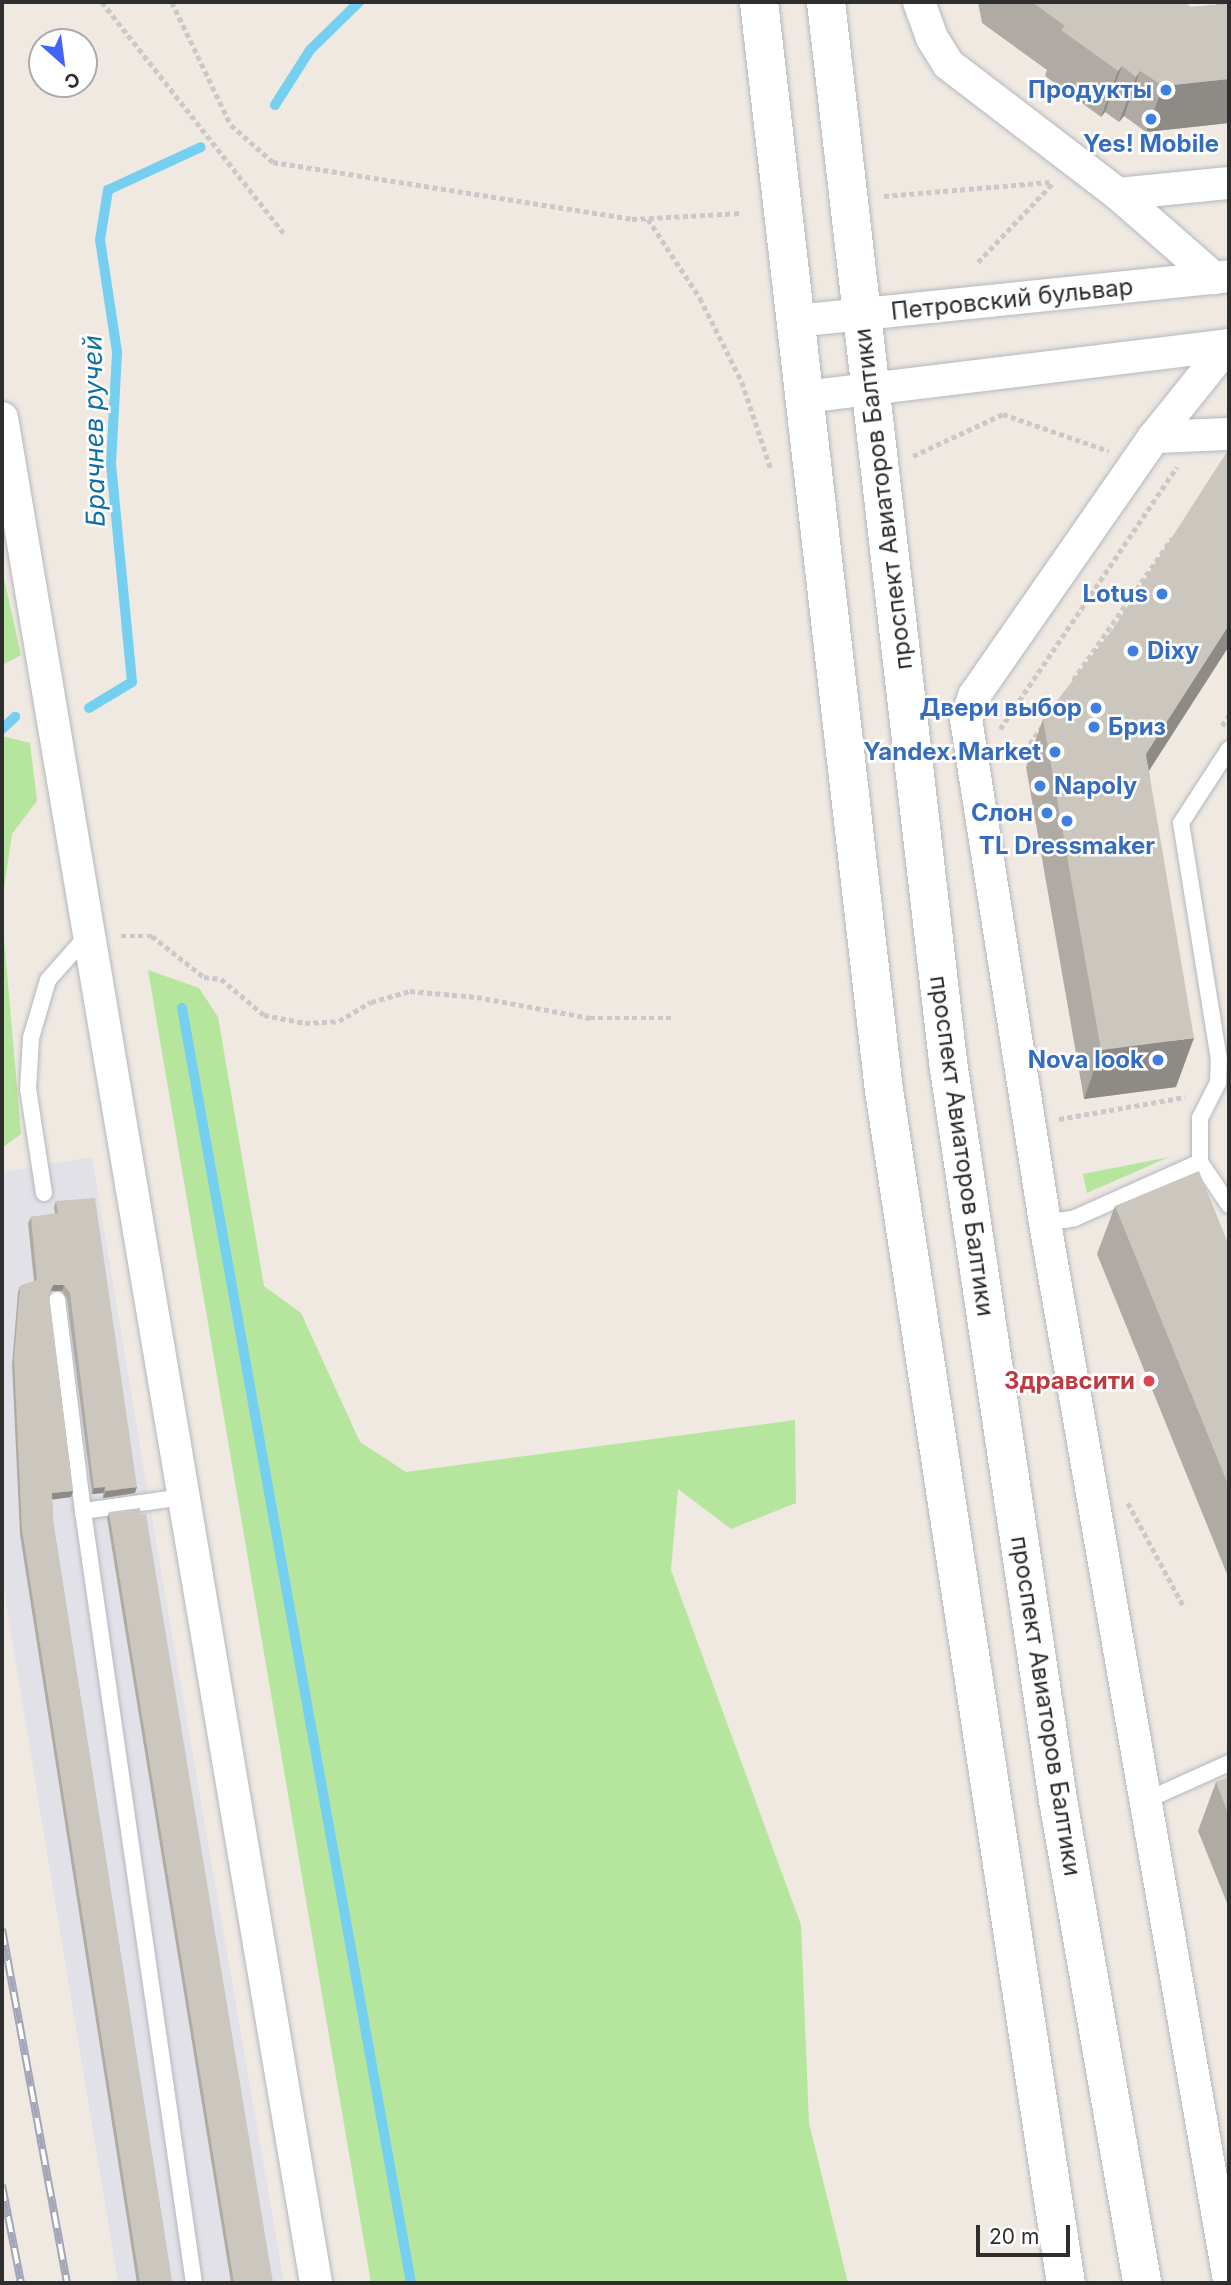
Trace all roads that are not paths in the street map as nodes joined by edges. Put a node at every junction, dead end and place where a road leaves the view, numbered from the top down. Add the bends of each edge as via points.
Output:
1 (759, 2) edge
2 (826, 2) edge
3 (919, 5) edge
4 (1229, 183) edge
5 (1118, 194) junction
6 (1221, 277) edge
7 (862, 315) junction
8 (796, 321) junction
9 (1229, 345) edge
10 (870, 389) junction
11 (805, 397) junction
12 (2, 418) edge
13 (1229, 435) edge
14 (1154, 437) junction
15 (1229, 749) edge
16 (102, 936) junction
17 (1200, 1162) junction
18 (44, 1193) dead end
19 (1229, 1205) edge
20 (1045, 1223) junction
21 (57, 1300) dead end
22 (183, 1497) junction
23 (83, 1511) junction
24 (1229, 1763) edge
25 (1147, 1800) junction
26 (1229, 2280) edge
27 (194, 2283) edge
28 (316, 2283) edge
29 (1066, 2283) edge
30 (1142, 2283) edge

1 - 8 street
2 - 7 street, проспект Авиаторов Балтики
3 - 5 street via 948,64
4 - 5 street
5 - 6 street
6 - 7 street, Петровский бульвар
7 - 8 street, Петровский бульвар
7 - 10 street, проспект Авиаторов Балтики
8 - 11 street
9 - 10 street
9 - 14 street
10 - 11 street
10 - 30 street, проспект Авиаторов Балтики via 948,1062 1058,1800
11 - 29 street via 884,1090
12 - 16 street
13 - 14 street
14 - 20 street via 974,696 966,719
15 - 17 lane via 1181,823 1219,1060 1218,1083 1200,1118
16 - 18 lane via 48,979 31,1038 28,1089
16 - 22 street
17 - 19 lane
17 - 20 lane via 1075,1218
20 - 25 street
21 - 23 lane
22 - 23 lane
22 - 28 street
23 - 27 lane
24 - 25 lane
25 - 26 street

